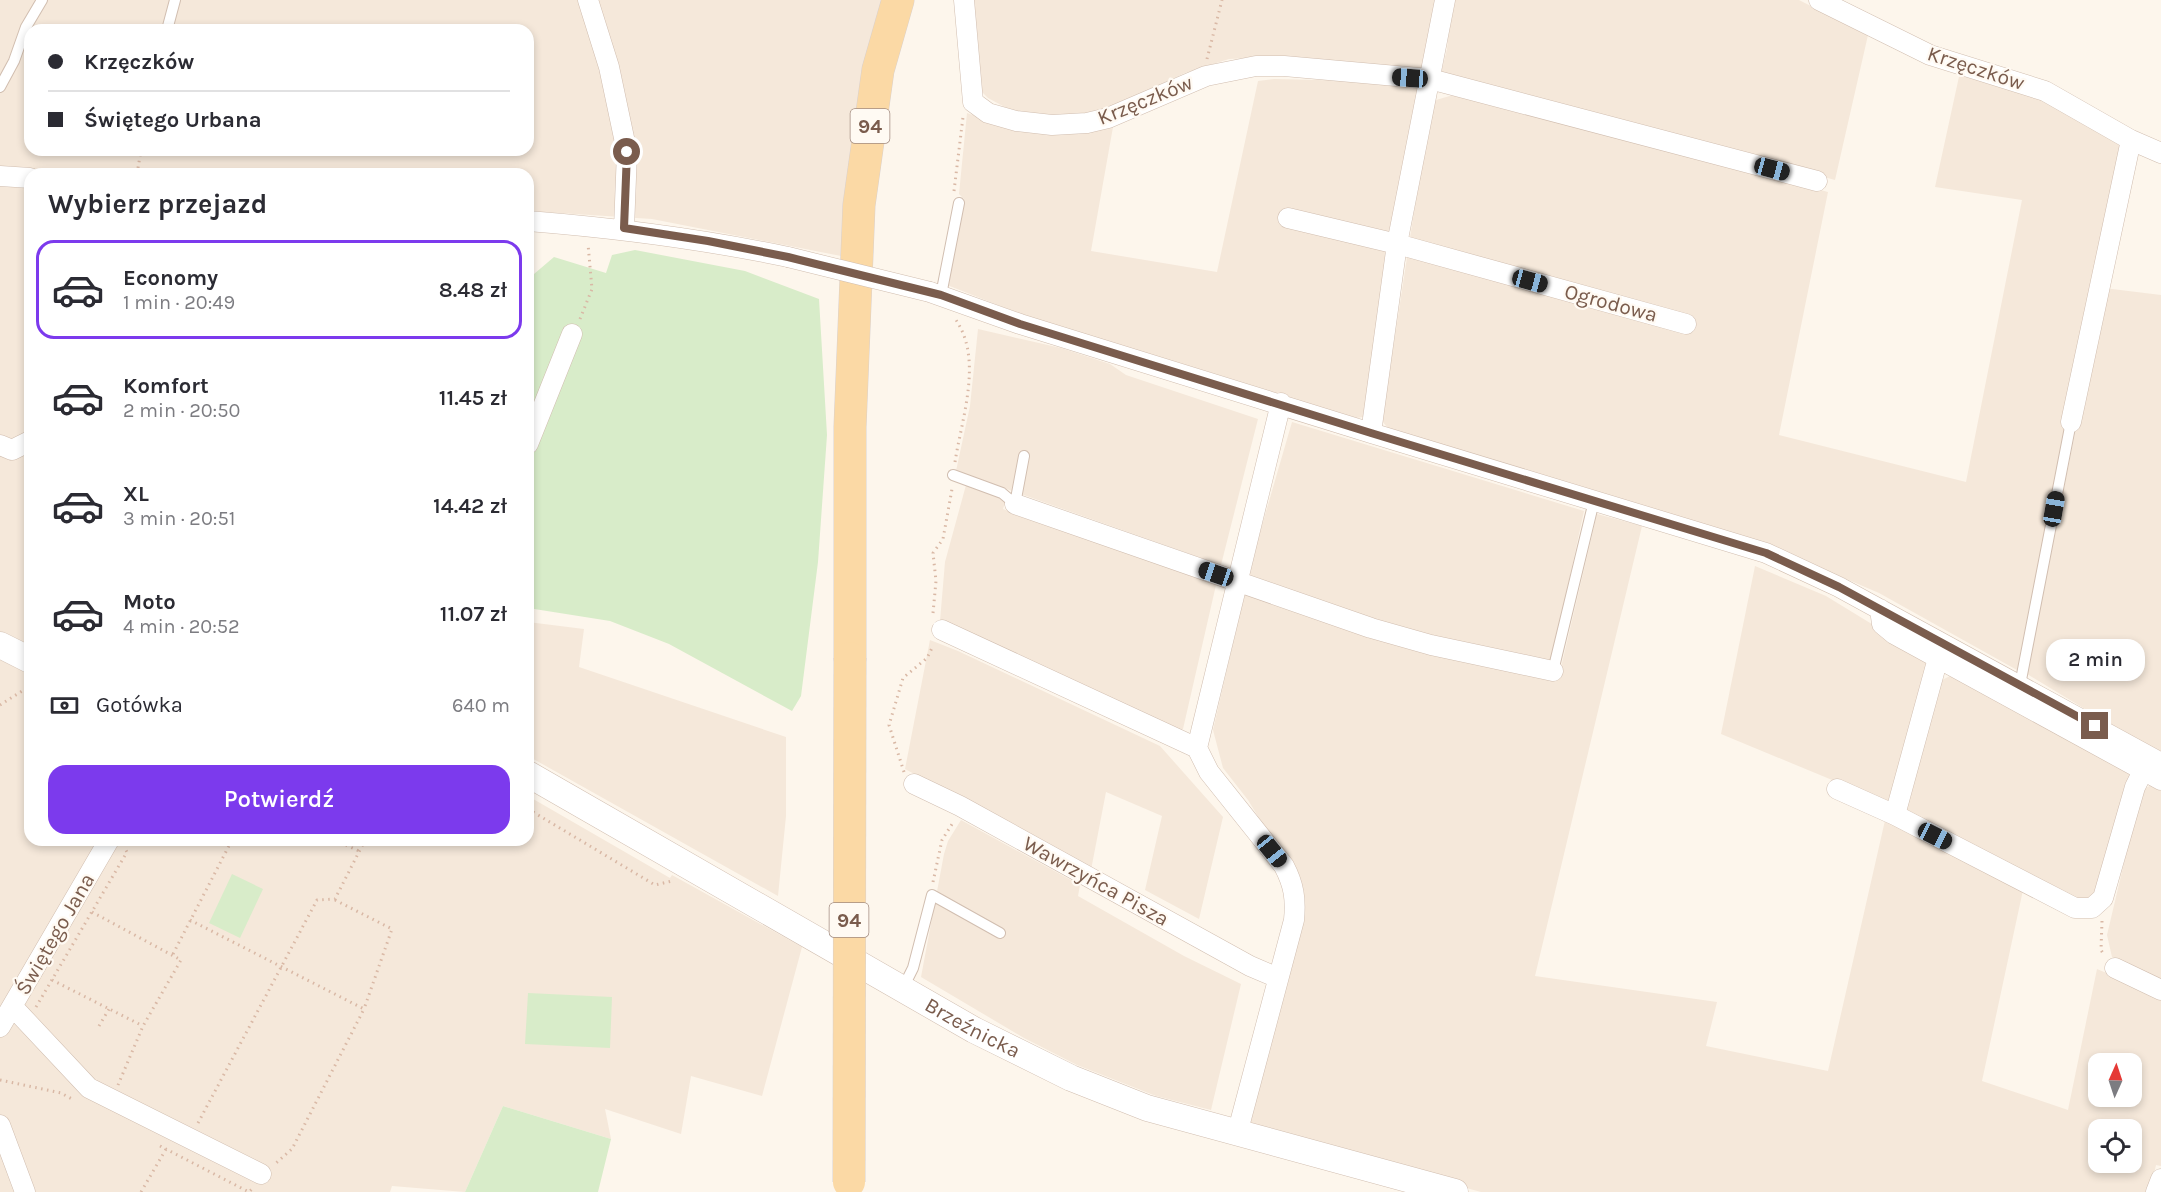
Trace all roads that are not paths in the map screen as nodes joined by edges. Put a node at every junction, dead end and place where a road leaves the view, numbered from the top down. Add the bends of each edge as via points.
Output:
1 (42, 0) edge
2 (175, 0) edge
3 (588, 0) edge
4 (898, 0) edge
5 (964, 0) edge
6 (1445, 0) edge
7 (1819, 0) edge
8 (28, 24) edge
9 (169, 24) edge
10 (24, 33) edge
11 (1430, 79) junction
12 (0, 87) edge
13 (2131, 140) junction
14 (2161, 153) edge
15 (0, 176) edge
16 (24, 178) edge
17 (1817, 181) dead end
18 (959, 203) road end
19 (1288, 218) dead end
20 (534, 225) edge
21 (624, 228) junction
22 (1397, 244) junction
23 (935, 294) junction
24 (1686, 324) dead end
25 (572, 334) road end
26 (1281, 403) junction
27 (2071, 422) joint
28 (534, 429) edge
29 (1371, 433) junction
30 (24, 444) edge
31 (0, 445) edge
32 (1024, 456) dead end
33 (953, 475) road end
34 (1594, 501) junction
35 (1015, 504) junction
36 (1238, 582) junction
37 (1880, 609) junction
38 (942, 630) road end
39 (0, 645) edge
40 (24, 657) edge
41 (1938, 657) junction
42 (1553, 671) joint
43 (2019, 685) junction
44 (1197, 748) junction
45 (2152, 766) edge
46 (534, 777) edge
47 (2161, 780) edge
48 (914, 784) road end
49 (1837, 789) dead end
50 (1895, 815) junction
51 (106, 846) edge
52 (1000, 933) dead end
53 (2115, 968) road end
54 (1278, 978) junction
55 (903, 988) junction
56 (2161, 990) edge
57 (13, 1007) junction
58 (0, 1027) edge
59 (0, 1125) edge
60 (1237, 1134) junction
61 (265, 1172) road end
62 (2161, 1179) edge
63 (849, 1187) edge
64 (1447, 1191) edge
65 (25, 1192) edge
66 (2156, 1192) edge

1 - 8 lane
2 - 9 lane
3 - 21 street via 609,67 627,152
4 - 63 main road, 94, bridge via 878,70 859,205 850,428
5 - 11 street, Krzęczków via 973,102 988,112 1016,121 1087,123 1108,118 1187,82 1256,66
6 - 11 street
7 - 13 street, Krzęczków via 1930,55 2045,91
10 - 12 lane
11 - 17 street, Krzęczków
11 - 22 street
13 - 14 street, Krzęczków
13 - 27 street
15 - 16 street
18 - 23 lane
19 - 22 street, Ogrodowa
20 - 21 street
21 - 23 street, bridge via 788,257
22 - 24 street, Ogrodowa
22 - 29 street
23 - 26 street via 1020,324
25 - 28 street
26 - 29 street
26 - 36 street
27 - 43 lane
29 - 34 street
30 - 31 street via 12,450
32 - 35 lane
33 - 35 lane via 1002,493
34 - 37 street via 1766,553
34 - 42 lane
35 - 36 street
36 - 42 street via 1431,645
36 - 44 street
37 - 41 street via 1882,624 1894,634
37 - 43 street
38 - 44 street
39 - 40 street
41 - 45 street
41 - 50 street
43 - 45 street
44 - 54 street via 1209,772 1284,866 1292,882 1296,899 1294,920
45 - 47 street
45 - 50 street via 2135,787 2103,898 2092,908 2075,908
46 - 55 street, Brzeźnicka
48 - 54 street, Wawrzyńca Pisza
49 - 50 street
51 - 57 street, Świętego Jana
52 - 55 lane via 932,895 913,968
53 - 56 street
54 - 60 street
55 - 60 street, Brzeźnicka via 974,1030 1071,1078 1147,1108
57 - 58 street, Świętego Jana
57 - 61 street via 89,1088
59 - 65 street
60 - 64 street, Brzeźnicka
62 - 66 street

